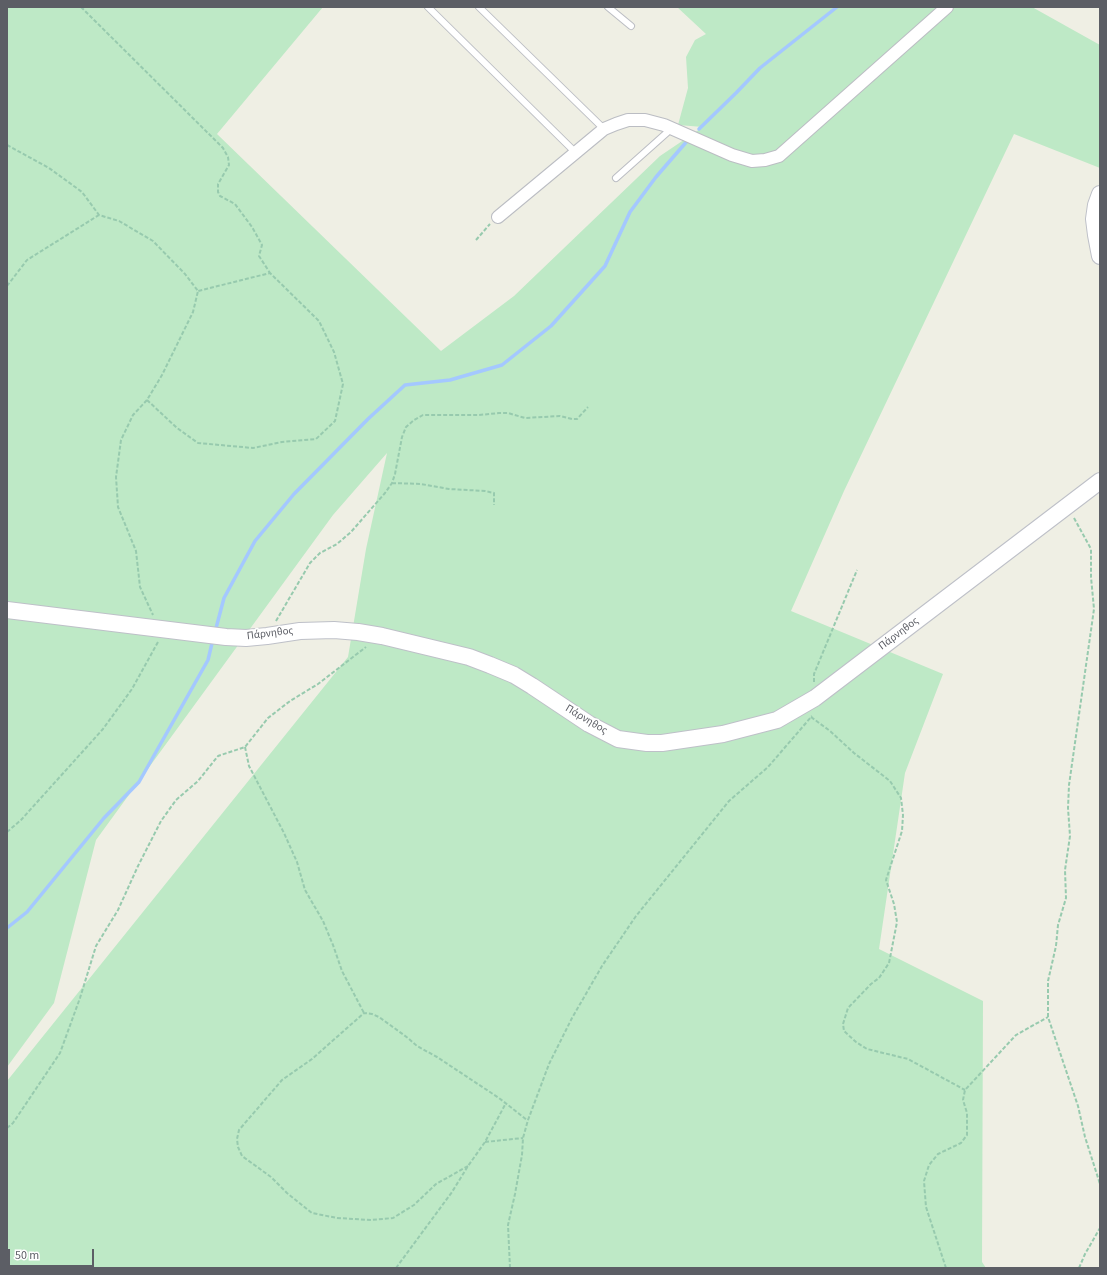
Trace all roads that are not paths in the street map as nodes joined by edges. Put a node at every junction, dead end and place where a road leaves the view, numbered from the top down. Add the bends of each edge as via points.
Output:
1 (428, 7) edge
2 (478, 7) edge
3 (608, 7) edge
4 (947, 7) edge
5 (631, 26) dead end
6 (604, 129) junction
7 (671, 129) junction
8 (575, 152) junction
9 (616, 178) dead end
10 (1100, 194) edge
11 (498, 216) road end
12 (1100, 256) edge
13 (1100, 481) edge
14 (7, 610) edge

1 - 8 lane
2 - 6 lane
3 - 5 lane
4 - 7 street via 779,156 752,161 732,156
6 - 7 street via 634,120 645,120
6 - 8 street
7 - 9 lane
8 - 11 street
10 - 12 main road via 1094,220
13 - 14 main road, Πάρνηθος via 815,698 777,720 723,734 662,743 618,739 502,670 469,657 382,636 334,630 300,631 246,638 226,637

